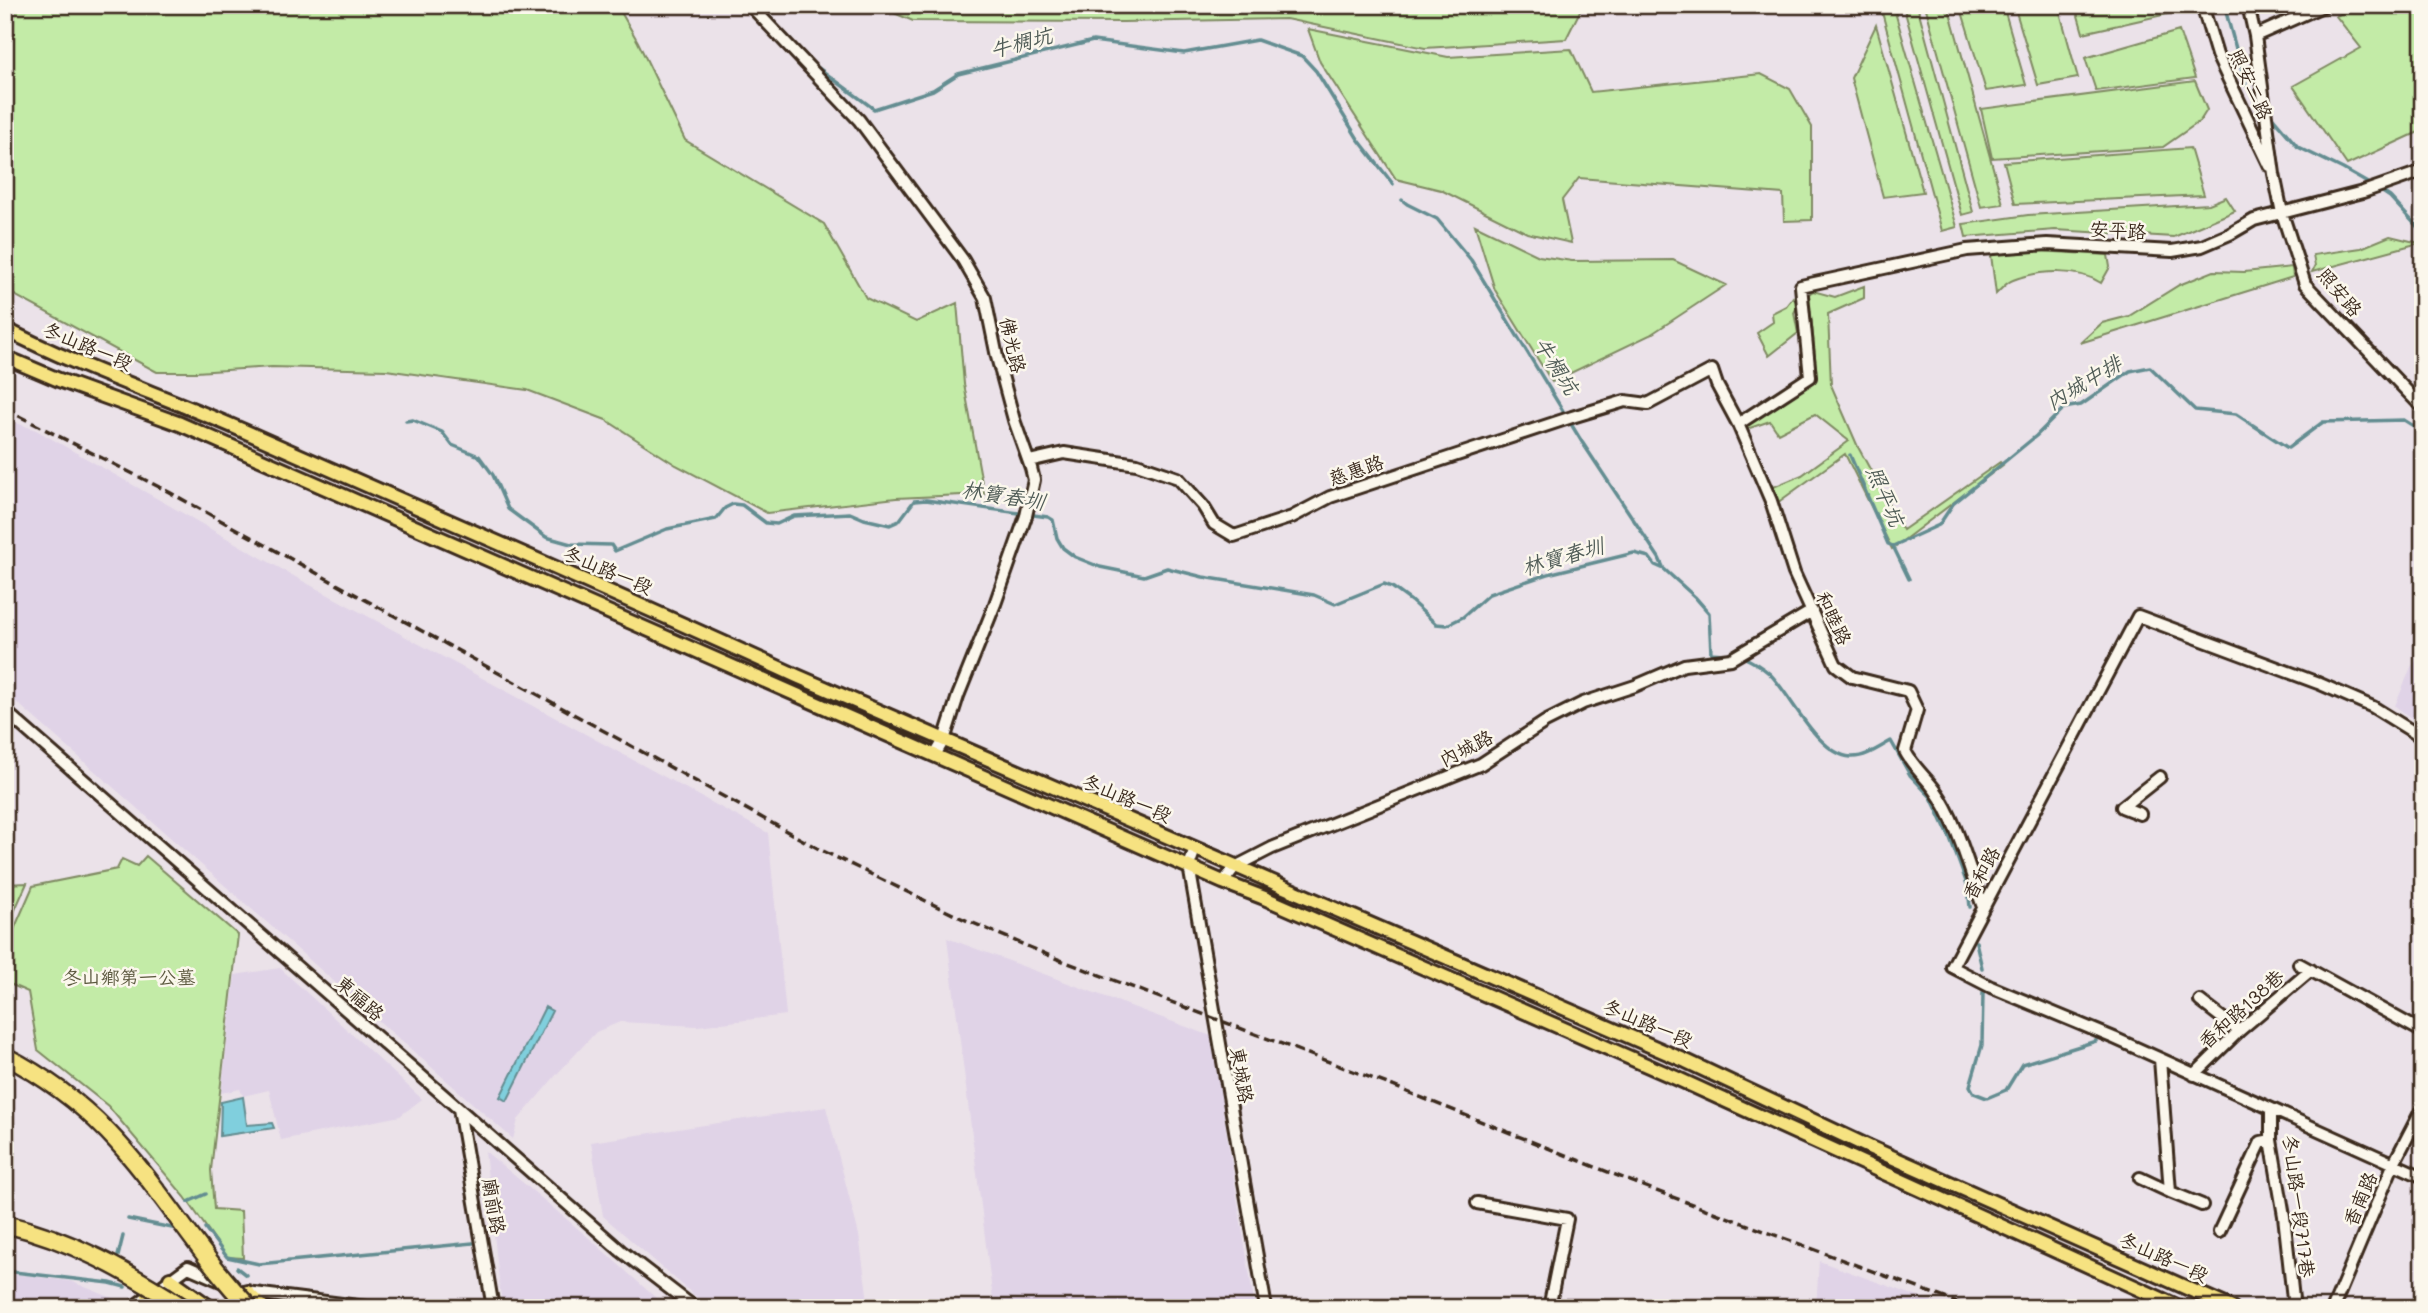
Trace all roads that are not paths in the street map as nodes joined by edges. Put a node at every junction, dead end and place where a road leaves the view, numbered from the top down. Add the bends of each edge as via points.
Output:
1 (750, 5) edge
2 (2203, 5) edge
3 (2248, 5) edge
4 (2325, 5) edge
5 (2255, 36) junction
6 (2423, 171) edge
7 (2274, 174) junction
8 (2282, 213) junction
9 (5, 329) edge
10 (5, 357) edge
11 (1712, 370) joint
12 (2423, 408) edge
13 (1738, 424) junction
14 (1029, 461) junction
15 (314, 463) junction
16 (306, 479) junction
17 (1812, 611) junction
18 (5, 711) edge
19 (2423, 738) edge
20 (944, 740) junction
21 (935, 755) junction
22 (2160, 777) dead end
23 (2140, 814) dead end
24 (1195, 849) junction
25 (1189, 866) junction
26 (1236, 867) junction
27 (1223, 882) junction
28 (1983, 907) junction
29 (2299, 964) dead end
30 (2311, 970) junction
31 (2200, 1001) dead end
32 (2239, 1031) junction
33 (2423, 1032) edge
34 (5, 1056) edge
35 (2160, 1059) junction
36 (1686, 1060) junction
37 (2194, 1075) junction
38 (1676, 1078) junction
39 (2423, 1107) edge
40 (460, 1109) junction
41 (2272, 1109) junction
42 (2271, 1140) junction
43 (1869, 1147) junction
44 (1861, 1163) junction
45 (2394, 1163) junction
46 (2423, 1177) edge
47 (2140, 1178) dead end
48 (2170, 1192) junction
49 (1477, 1202) dead end
50 (2202, 1205) dead end
51 (5, 1224) edge
52 (2219, 1232) dead end
53 (170, 1279) junction
54 (148, 1295) junction
55 (249, 1300) edge
56 (132, 1308) edge
57 (167, 1308) edge
58 (182, 1308) edge
59 (211, 1308) edge
60 (264, 1308) edge
61 (374, 1308) edge
62 (493, 1308) edge
63 (695, 1308) edge
64 (1266, 1308) edge
65 (1549, 1308) edge
66 (2181, 1308) edge
67 (2232, 1308) edge
68 (2294, 1308) edge
69 (2333, 1308) edge

1 - 14 street, 佛光路 via 859,120 963,260 985,298 1017,432
2 - 7 street, 照安二路 via 2217,55
3 - 5 street
4 - 5 street
5 - 7 street
6 - 8 street, 安平路
7 - 8 street, 照安路
8 - 12 street, 照安路 via 2305,285
8 - 13 street, 安平路 via 2254,220 2202,246 2172,251 2047,244 1967,250 1801,286 1810,377
9 - 15 main road, 冬山路一段
10 - 16 main road, 冬山路一段 via 180,424
11 - 13 street, 和睦路
11 - 14 street, 慈惠路 via 1648,404 1625,401 1568,419 1330,497 1292,517 1234,536 1214,524 1178,478 1137,464 1064,453
13 - 17 street, 和睦路
14 - 20 street, 佛光路 via 1034,480 1026,515
15 - 16 main road
15 - 20 main road, 冬山路一段
16 - 21 main road, 冬山路一段
17 - 26 street, 內城路 via 1731,659 1684,665 1583,703 1481,764 1272,848
17 - 28 street, 和睦路 via 1836,666 1852,677 1908,691 1917,710 1905,751 1936,791
18 - 40 street, 東福路
19 - 28 street, 香和路 via 2373,707 2329,688 2138,616
20 - 21 street, 佛光路
20 - 24 main road, 冬山路一段
21 - 25 main road, 冬山路一段
22 - 23 street via 2122,807
24 - 25 street, 東城路
24 - 26 main road, 冬山路一段
25 - 27 main road, 冬山路一段
25 - 64 street, 東城路
26 - 27 street, 內城路
26 - 36 main road, 冬山路一段
27 - 38 main road, 冬山路一段
28 - 35 street, 香和路 via 1952,967
29 - 30 street
30 - 32 street, 香和路138巷
30 - 33 street
31 - 32 street
32 - 37 street, 香和路138巷
34 - 55 highway, bridge via 57,1087 110,1134 194,1244
35 - 37 street, 香和路
35 - 48 street
36 - 38 main road
36 - 43 main road, 冬山路一段
37 - 41 street, 香和路
38 - 44 main road, 冬山路一段
39 - 45 street, 香南路
40 - 62 street, 廟前路
40 - 63 street, 東福路 via 621,1251
41 - 42 street, 冬山路一段717巷
41 - 45 street, 香和路
42 - 52 street via 2261,1142
42 - 68 street, 冬山路一段717巷
43 - 44 main road
43 - 67 main road, 冬山路一段
44 - 66 main road, 冬山路一段
45 - 46 street, 香和路
45 - 69 street, 香南路
47 - 48 street
48 - 50 street
49 - 65 street via 1567,1219
51 - 58 highway, bridge via 87,1251
53 - 54 street
53 - 55 street via 188,1267
53 - 58 street
53 - 59 main road
54 - 56 street
54 - 57 main road
55 - 60 main road
55 - 61 street

